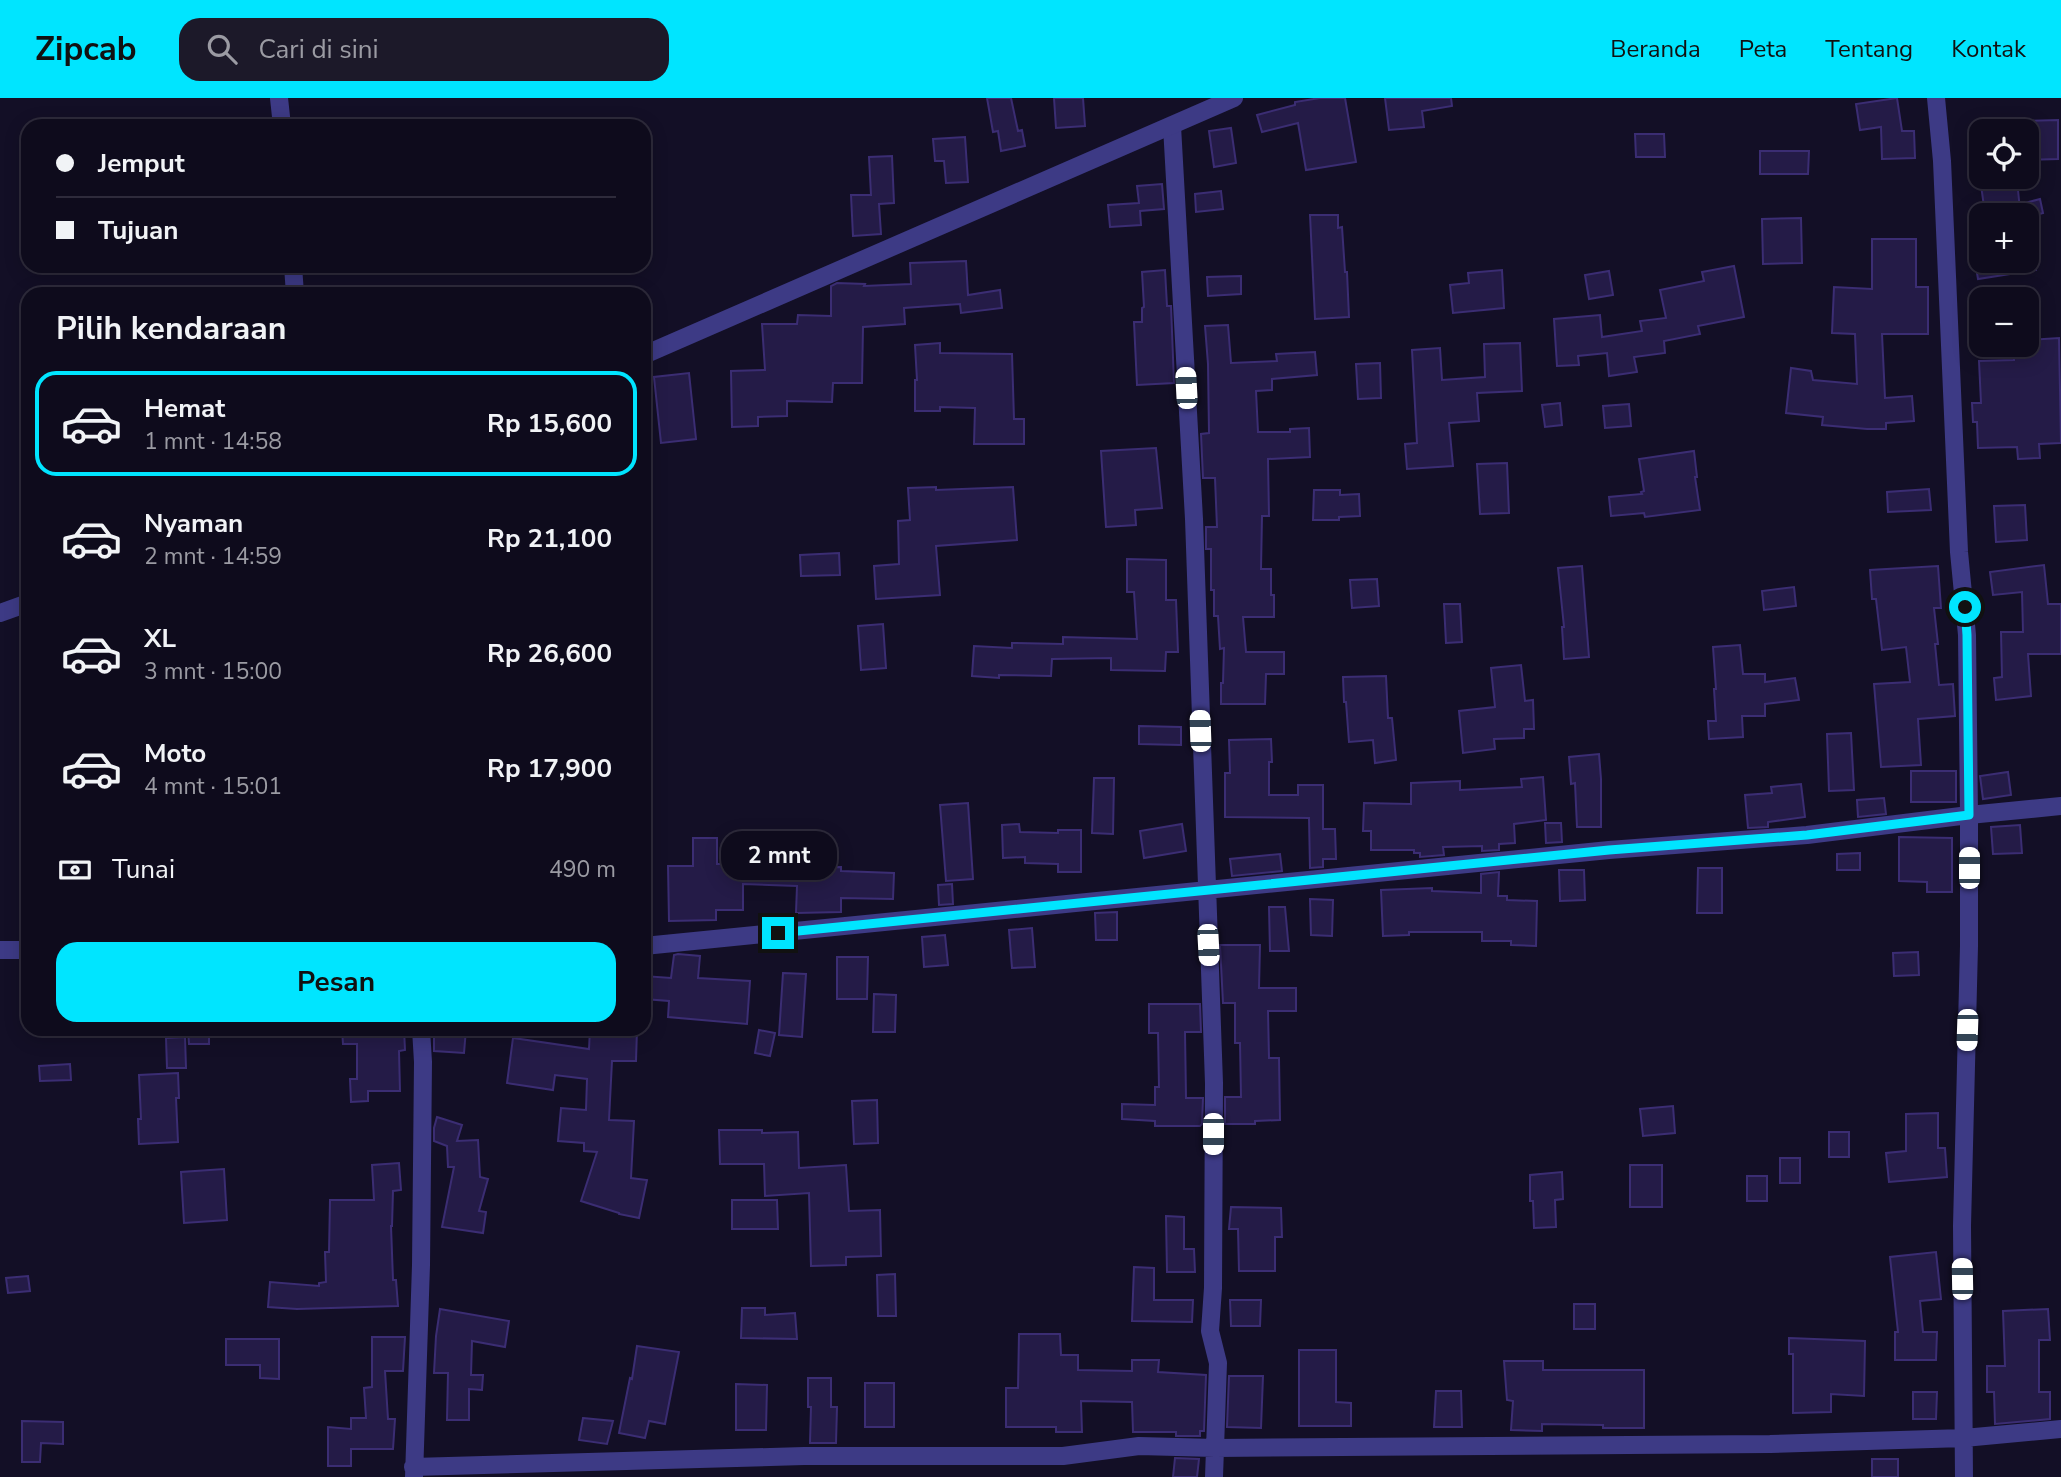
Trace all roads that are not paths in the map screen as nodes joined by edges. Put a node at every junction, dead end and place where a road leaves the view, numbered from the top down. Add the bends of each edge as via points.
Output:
1 (279, 98) edge
2 (1234, 98) edge
3 (1936, 98) edge
4 (281, 119) edge
5 (1172, 126) junction
6 (651, 352) edge
7 (21, 606) edge
8 (0, 614) edge
9 (2061, 807) edge
10 (1969, 815) junction
11 (1206, 890) junction
12 (651, 945) edge
13 (0, 950) edge
14 (21, 950) edge
15 (421, 1036) edge
16 (2061, 1429) edge
17 (1964, 1438) junction
18 (1215, 1448) junction
19 (414, 1472) edge
20 (1214, 1477) edge
21 (1964, 1477) edge

1 - 4 street
2 - 5 street
3 - 10 street via 1967,635
5 - 6 street
5 - 11 street via 1194,519
7 - 8 street
9 - 10 street
10 - 11 street via 1807,835
10 - 17 street via 1962,1226
11 - 12 street
11 - 18 street via 1214,1083 1210,1331 1219,1363
13 - 14 street
15 - 19 street
16 - 17 street
17 - 18 street
17 - 21 street
18 - 19 street via 1139,1446 1063,1456 804,1455
18 - 20 street

